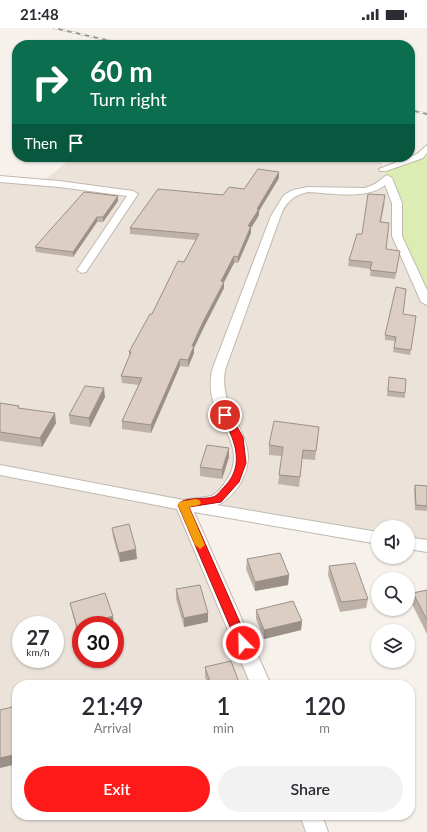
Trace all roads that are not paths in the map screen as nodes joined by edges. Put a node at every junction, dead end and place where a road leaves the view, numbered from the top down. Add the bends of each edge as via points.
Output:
1 (427, 148) edge
2 (415, 158) edge
3 (403, 162) edge
4 (383, 169) dead end
5 (0, 179) edge
6 (82, 270) dead end
7 (427, 302) edge
8 (0, 470) edge
9 (183, 505) junction
10 (371, 537) edge
11 (415, 544) edge
12 (427, 546) edge
13 (259, 680) edge
14 (313, 820) edge
15 (317, 832) edge

1 - 2 street
3 - 4 street
5 - 6 street via 133,194
7 - 9 street via 397,236 397,203 387,178 378,187 334,192 302,190 288,196 261,252 220,364 216,388 219,404 238,437 242,463 234,482 217,500
8 - 9 street
9 - 10 street
9 - 13 street
11 - 12 street
14 - 15 street

